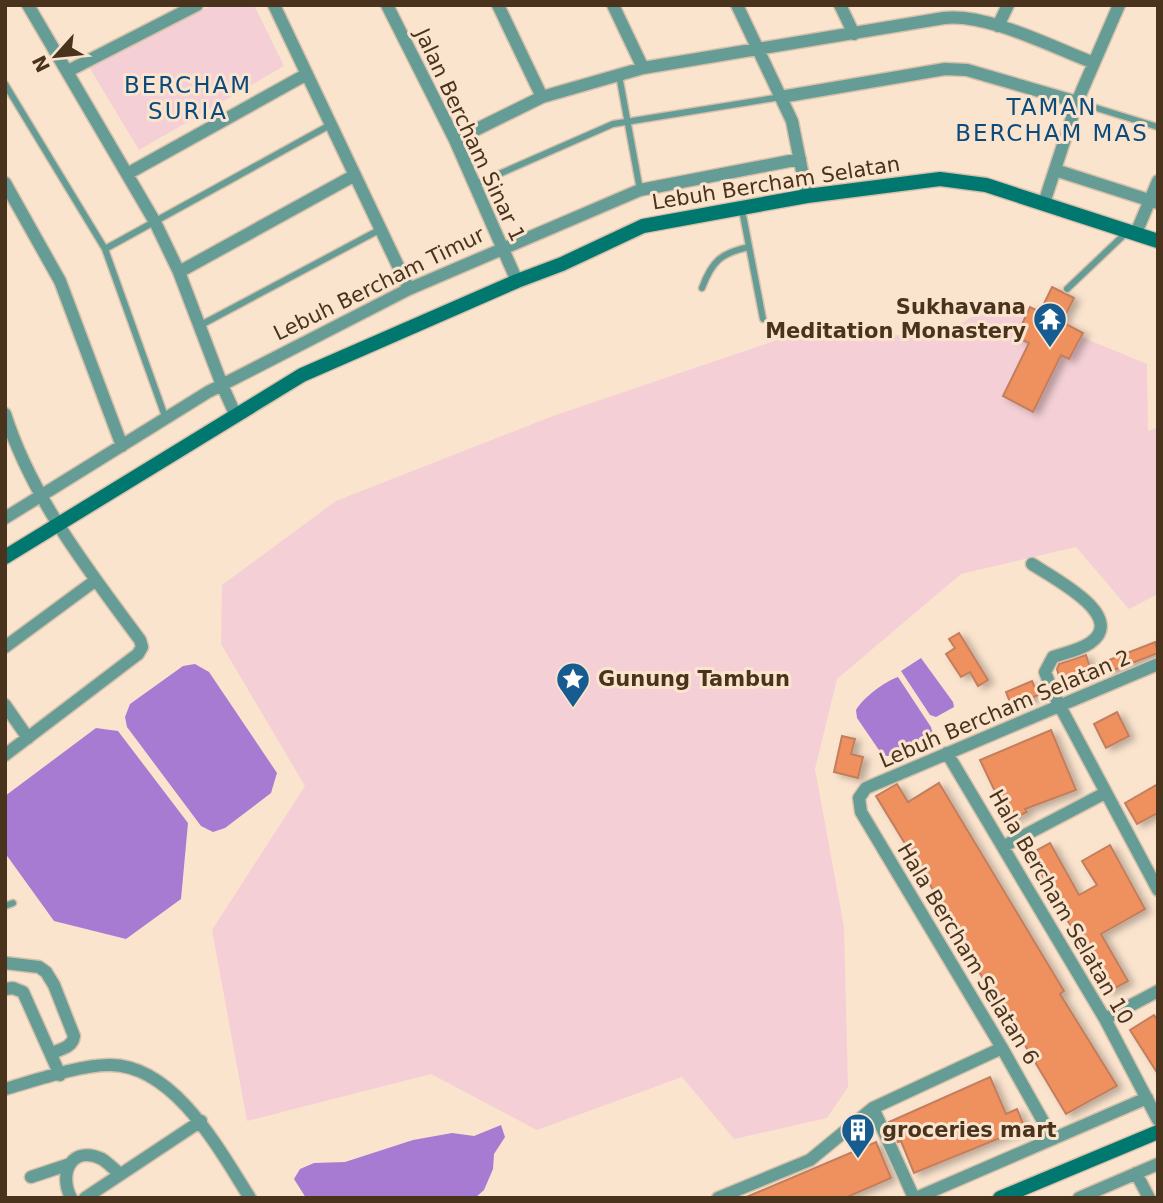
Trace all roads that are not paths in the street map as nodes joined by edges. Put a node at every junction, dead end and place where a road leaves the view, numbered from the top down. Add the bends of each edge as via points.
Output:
1 (28, 5) edge
2 (197, 5) edge
3 (274, 5) edge
4 (387, 5) edge
5 (498, 5) edge
6 (613, 5) edge
7 (737, 5) edge
8 (840, 5) edge
9 (1008, 5) edge
10 (1119, 5) edge
11 (943, 12) edge
12 (998, 26) junction
13 (854, 34) junction
14 (758, 50) junction
15 (1094, 63) junction
16 (643, 68) junction
17 (68, 71) junction
18 (307, 74) junction
19 (619, 74) junction
20 (5, 85) edge
21 (542, 97) junction
22 (781, 97) junction
23 (1077, 102) junction
24 (627, 120) junction
25 (331, 124) junction
26 (1158, 127) edge
27 (455, 140) junction
28 (800, 159) junction
29 (1055, 170) junction
30 (127, 174) junction
31 (355, 175) junction
32 (1158, 181) edge
33 (5, 184) edge
34 (474, 185) junction
35 (640, 190) junction
36 (807, 196) junction
37 (1154, 202) edge
38 (1044, 203) junction
39 (742, 208) junction
40 (155, 222) junction
41 (381, 229) junction
42 (1132, 232) junction
43 (1158, 241) edge
44 (750, 247) junction
45 (105, 249) junction
46 (502, 249) junction
47 (180, 272) junction
48 (517, 281) junction
49 (702, 288) dead end
50 (410, 289) junction
51 (1067, 289) dead end
52 (763, 320) dead end
53 (200, 326) junction
54 (222, 385) junction
55 (5, 414) edge
56 (236, 416) junction
57 (166, 419) junction
58 (122, 446) junction
59 (41, 496) junction
60 (5, 518) edge
61 (59, 524) junction
62 (5, 557) edge
63 (1032, 564) dead end
64 (96, 580) junction
65 (5, 647) edge
66 (1158, 664) edge
67 (5, 705) edge
68 (1060, 706) junction
69 (28, 738) junction
70 (947, 753) junction
71 (5, 755) edge
72 (866, 788) joint
73 (1105, 793) junction
74 (1004, 846) junction
75 (1158, 890) edge
76 (5, 963) edge
77 (5, 989) edge
78 (1158, 991) edge
79 (1105, 1019) junction
80 (1002, 1048) junction
81 (51, 1053) junction
82 (60, 1075) junction
83 (5, 1089) edge
84 (1147, 1098) junction
85 (873, 1108) junction
86 (1158, 1120) edge
87 (201, 1121) junction
88 (1158, 1132) edge
89 (1053, 1139) junction
90 (69, 1164) junction
91 (1158, 1164) edge
92 (1136, 1173) junction
93 (120, 1174) junction
94 (31, 1177) dead end
95 (69, 1192) edge
96 (248, 1193) edge
97 (726, 1196) edge
98 (85, 1198) edge
99 (233, 1198) edge
100 (915, 1198) edge
101 (1000, 1198) edge
102 (1079, 1198) edge
103 (1149, 1198) edge

1 - 17 street
2 - 17 street
3 - 18 street
4 - 27 street, Jalan Bercham Sinar 1
5 - 21 street
6 - 16 street
7 - 14 street
8 - 13 street
9 - 12 street
10 - 15 street
11 - 12 street
11 - 13 street
12 - 15 street
13 - 14 street
14 - 16 street
14 - 22 street
15 - 23 street
16 - 19 street
17 - 30 street
18 - 25 street
18 - 30 street
19 - 21 street
19 - 24 lane
20 - 45 lane
21 - 27 street
22 - 23 street via 945,69 967,70
22 - 24 lane
22 - 28 street
23 - 26 lane
23 - 29 street
24 - 34 lane
24 - 35 lane
25 - 31 street
25 - 40 lane
27 - 34 street, Jalan Bercham Sinar 1
28 - 35 street, Lebuh Bercham Timur
28 - 36 street
29 - 37 street
29 - 38 street
30 - 40 street
31 - 41 street
31 - 47 street
32 - 37 street
33 - 58 street via 60,281
34 - 46 street, Jalan Bercham Sinar 1
35 - 46 street, Lebuh Bercham Timur
36 - 38 street, Lebuh Bercham Selatan via 940,179 986,185
36 - 39 street, Lebuh Bercham Selatan
37 - 42 street
38 - 42 street, Lebuh Bercham Selatan
39 - 44 lane
39 - 48 street, Lebuh Bercham Selatan via 643,226
40 - 45 lane
40 - 47 street
41 - 50 street
41 - 53 lane
42 - 43 street, Lebuh Bercham Selatan
42 - 51 lane
44 - 49 lane via 721,256
44 - 52 lane
45 - 57 lane
46 - 48 street, Jalan Bercham Sinar 1
46 - 50 street, Lebuh Bercham Timur
47 - 53 street
48 - 56 street, Lebuh Bercham Selatan via 302,375
50 - 54 street, Lebuh Bercham Timur
53 - 54 street
54 - 56 street
54 - 57 street, Lebuh Bercham Timur
55 - 59 street
56 - 61 street, Lebuh Bercham Selatan
57 - 58 street, Lebuh Bercham Timur
58 - 59 street, Lebuh Bercham Timur
59 - 60 street, Lebuh Bercham Timur
59 - 61 street
61 - 62 street
61 - 64 street
63 - 68 street via 1076,593 1098,613 1101,624 1088,644 1048,663 1045,672
64 - 65 street
64 - 69 street via 140,640 141,651
66 - 68 street, Lebuh Bercham Selatan 2
67 - 69 street
68 - 70 street, Lebuh Bercham Selatan 2
68 - 73 street
69 - 71 street
70 - 72 street, Lebuh Bercham Selatan 2
70 - 74 street, Hala Bercham Selatan 10
72 - 80 street, Hala Bercham Selatan 6 via 859,798 861,812
73 - 74 street
73 - 75 street
74 - 79 street, Hala Bercham Selatan 10
76 - 81 street via 39,967 51,976 74,1035 73,1042
77 - 81 street via 23,992
78 - 79 street
79 - 84 street, Hala Bercham Selatan 10
80 - 85 street
80 - 89 street, Hala Bercham Selatan 6
81 - 82 street
82 - 83 street
82 - 87 street via 113,1064 131,1069 171,1090
84 - 86 street, Hala Bercham Selatan 10
84 - 89 street
85 - 97 street via 810,1160
85 - 100 street
87 - 93 street
87 - 96 street
88 - 101 street
89 - 100 street
90 - 93 street via 94,1157
90 - 94 street
90 - 95 street via 65,1176
91 - 92 street
92 - 102 street
92 - 103 street
93 - 98 street
96 - 99 street

